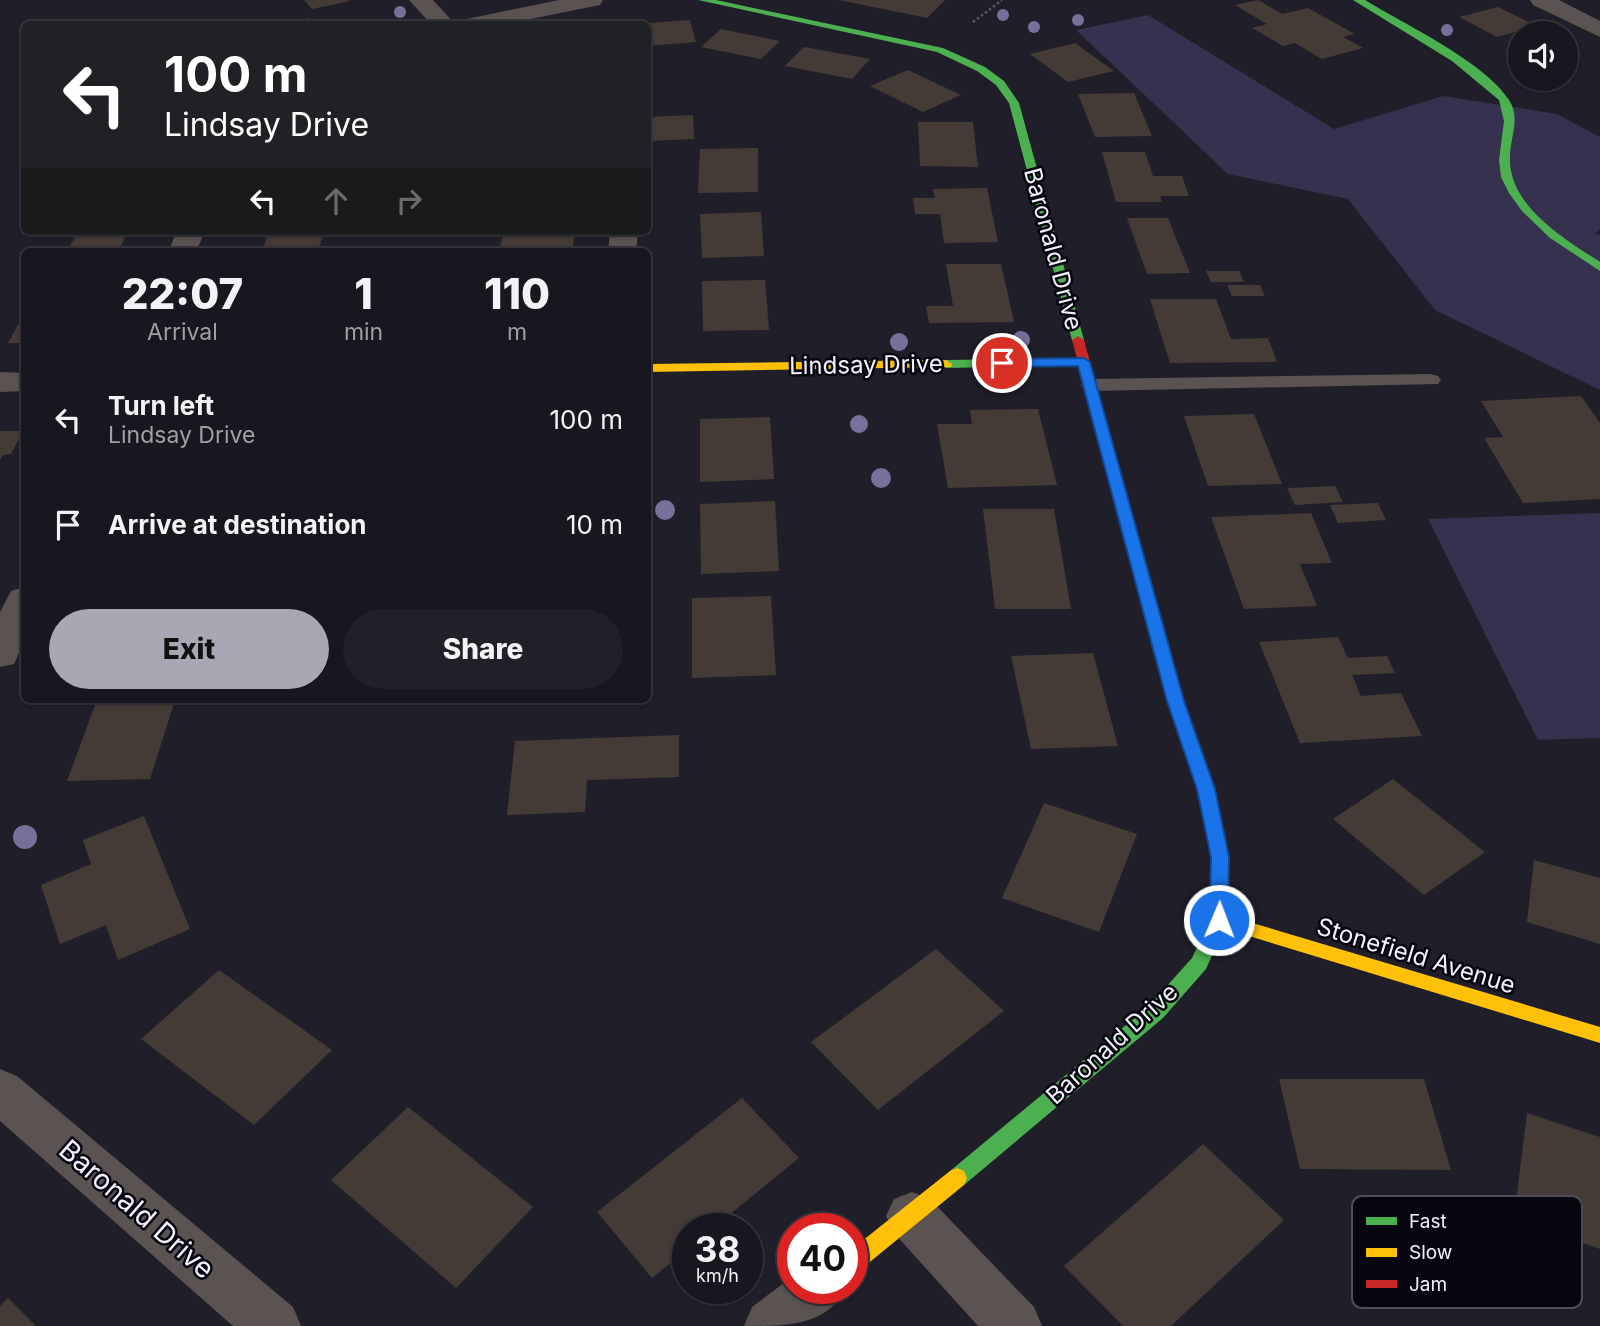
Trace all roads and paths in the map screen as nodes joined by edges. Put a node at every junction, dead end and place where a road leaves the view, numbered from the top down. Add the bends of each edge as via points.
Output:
1 (420, 0) edge
2 (592, 0) edge
3 (703, 0) edge
4 (1358, 0) edge
5 (1541, 0) edge
6 (440, 21) edge
7 (490, 21) edge
8 (1600, 30) edge
9 (1600, 267) edge
10 (1084, 362) junction
11 (651, 369) edge
12 (1431, 380) dead end
13 (0, 382) edge
14 (21, 382) edge
15 (1091, 385) junction
16 (21, 607) edge
17 (0, 654) edge
18 (1219, 920) junction
19 (1600, 1035) edge
20 (0, 1091) edge
21 (912, 1216) junction
22 (868, 1250) edge
23 (799, 1304) edge
24 (274, 1326) edge
25 (771, 1326) edge
26 (1015, 1326) edge

1 - 6 street
2 - 7 street
3 - 10 street, Baronald Drive via 940,50 1000,83 1014,103
4 - 9 street via 1472,71 1505,100 1510,122 1504,160 1508,184 1539,223
5 - 8 street
10 - 11 street, Lindsay Drive
10 - 15 street, Baronald Drive
12 - 15 lane
13 - 14 street
15 - 18 street, Baronald Drive via 1175,701 1206,789 1220,857
16 - 17 street
18 - 19 street, Stonefield Avenue
18 - 21 street, Baronald Drive via 1199,962 1156,1012
20 - 24 street, Baronald Drive
21 - 22 street, Baronald Drive
21 - 26 street
23 - 25 street

